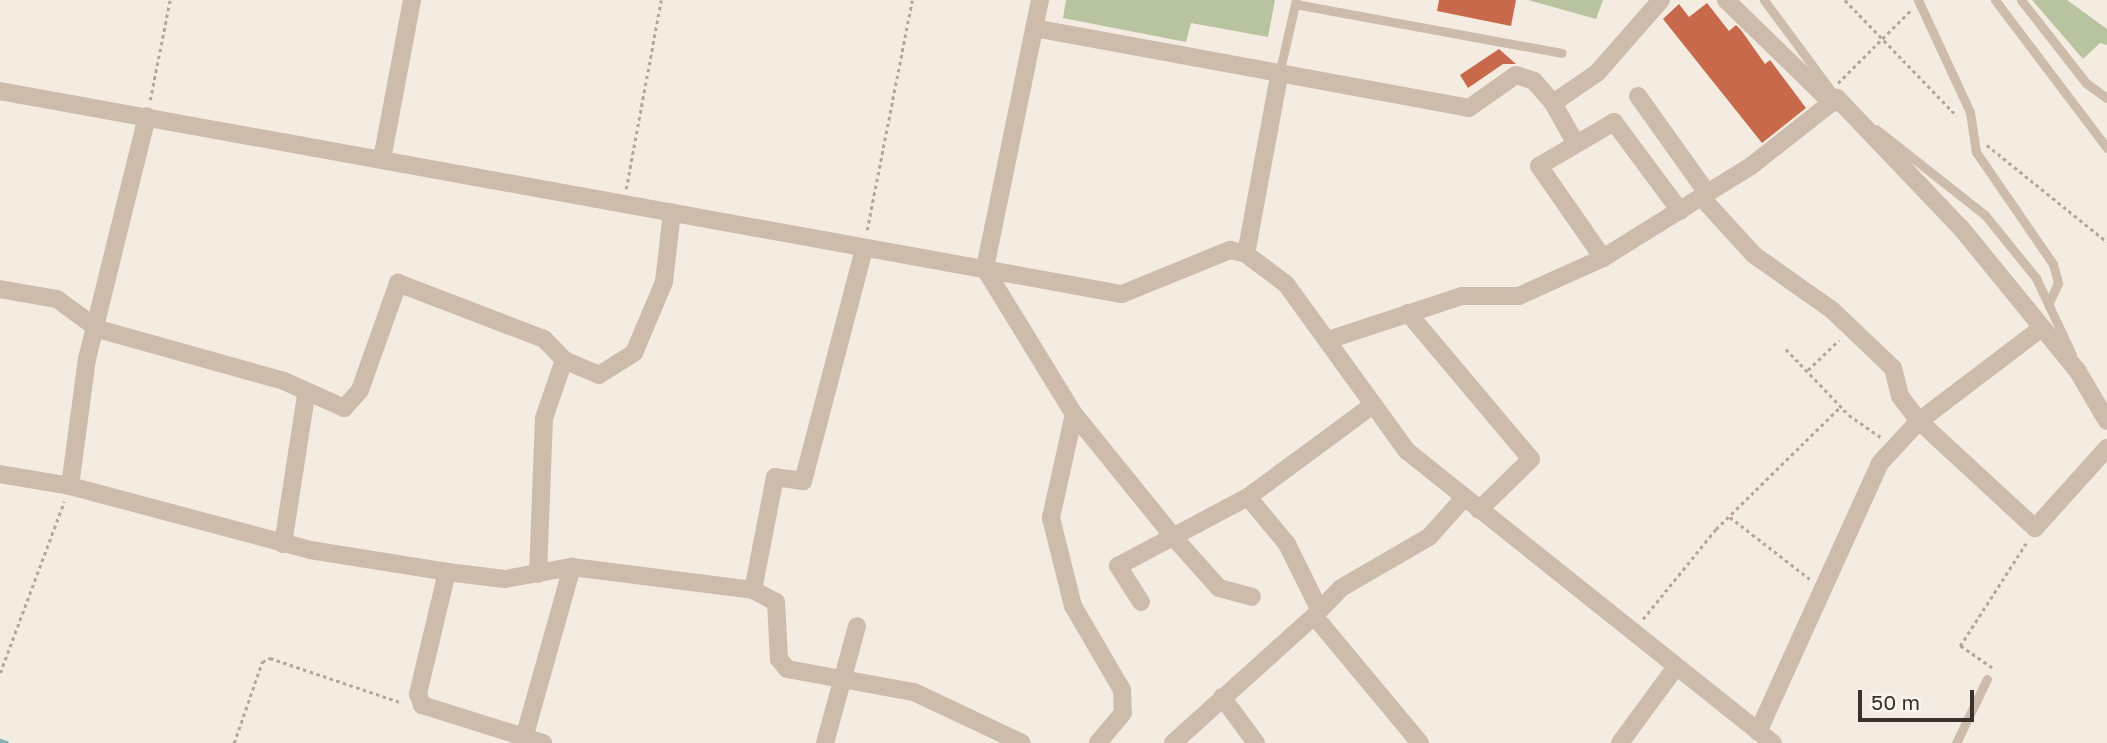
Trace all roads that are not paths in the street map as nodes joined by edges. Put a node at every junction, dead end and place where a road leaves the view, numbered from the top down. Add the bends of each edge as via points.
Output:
1 (412, 0) edge
2 (1040, 0) edge
3 (1661, 0) edge
4 (1726, 0) edge
5 (1764, 0) edge
6 (1995, 0) edge
7 (2021, 0) edge
8 (1918, 1) edge
9 (1295, 2) edge
10 (1034, 28) junction
11 (1562, 53) dead end
12 (1279, 76) junction
13 (0, 92) edge
14 (1639, 96) dead end
15 (1833, 97) junction
16 (2107, 98) edge
17 (1553, 103) junction
18 (147, 116) junction
19 (1576, 144) junction
20 (2107, 148) edge
21 (382, 159) junction
22 (1705, 196) junction
23 (1680, 211) junction
24 (672, 212) junction
25 (864, 249) junction
26 (1246, 254) junction
27 (1603, 258) junction
28 (985, 269) junction
29 (0, 289) edge
30 (2048, 304) junction
31 (1408, 313) junction
32 (98, 329) junction
33 (2039, 330) junction
34 (1328, 340) junction
35 (564, 360) junction
36 (2077, 370) junction
37 (306, 396) junction
38 (1373, 405) junction
39 (2104, 408) edge
40 (1074, 414) junction
41 (1917, 424) junction
42 (2107, 448) edge
43 (0, 474) edge
44 (70, 486) junction
45 (1248, 497) junction
46 (1464, 498) junction
47 (1479, 510) junction
48 (2032, 534) road end
49 (1172, 536) junction
50 (283, 544) junction
51 (572, 567) junction
52 (447, 572) junction
53 (538, 574) junction
54 (753, 590) junction
55 (1252, 597) dead end
56 (1141, 602) dead end
57 (1316, 612) junction
58 (858, 626) dead end
59 (1675, 667) junction
60 (843, 678) junction
61 (1987, 679) road end
62 (1222, 697) junction
63 (496, 737) edge
64 (524, 738) junction
65 (1766, 738) edge
66 (543, 743) edge
67 (825, 743) edge
68 (1022, 743) edge
69 (1098, 743) edge
70 (1173, 743) edge
71 (1256, 743) edge
72 (1420, 743) edge
73 (1620, 743) edge
74 (1956, 743) edge

1 - 21 street
2 - 10 street
3 - 17 street via 1597,73
4 - 15 street
5 - 15 lane
6 - 20 lane
7 - 16 lane via 2086,83
8 - 30 lane via 1970,112 1976,152 2053,264 2058,283
9 - 11 lane
9 - 12 lane
10 - 12 street
10 - 28 street
12 - 17 street via 1469,108 1516,75 1534,81
12 - 26 street
13 - 18 street
14 - 22 street
15 - 22 street
15 - 30 lane via 1985,215
15 - 33 street via 1961,228
17 - 19 street
18 - 21 street
18 - 32 street
19 - 23 street via 1614,122
19 - 27 street via 1539,166
21 - 24 street
22 - 23 street
22 - 41 street via 1754,255 1851,328 1893,368 1900,396
23 - 27 street
24 - 25 street
24 - 35 street via 664,282 634,353 599,375
25 - 28 street
25 - 54 street via 803,481 775,477
26 - 28 street via 1230,250 1122,294
26 - 34 street via 1274,269
27 - 31 street via 1519,296 1462,296
28 - 40 street
29 - 32 street via 57,299
30 - 36 lane
31 - 34 street
31 - 47 street via 1531,458
32 - 37 street via 284,381
32 - 44 street via 87,359
33 - 36 street
33 - 41 street
34 - 38 street
35 - 37 street via 544,339 398,284 360,390 344,408
35 - 53 street via 544,418
36 - 39 street
37 - 50 street
38 - 45 street
38 - 46 street via 1407,451
40 - 49 street
40 - 69 street via 1051,518 1073,606 1122,690 1123,713
41 - 42 street via 2035,528
41 - 48 street
41 - 65 street via 1880,464 1822,590
43 - 44 street
44 - 50 street
45 - 49 street
45 - 57 street via 1287,544
46 - 47 street
46 - 57 street via 1429,537
47 - 59 street
49 - 55 street via 1219,588
49 - 56 street via 1118,566
50 - 52 street
51 - 53 street
51 - 54 street
51 - 64 street
52 - 53 street via 495,579
52 - 63 street via 418,694 432,713
54 - 60 street via 776,602 779,660 787,669
57 - 62 street
57 - 72 street
58 - 60 street
59 - 65 street
59 - 73 street
60 - 67 street
60 - 68 street via 914,692
61 - 74 lane
62 - 70 street
62 - 71 street
63 - 64 street
64 - 66 street

